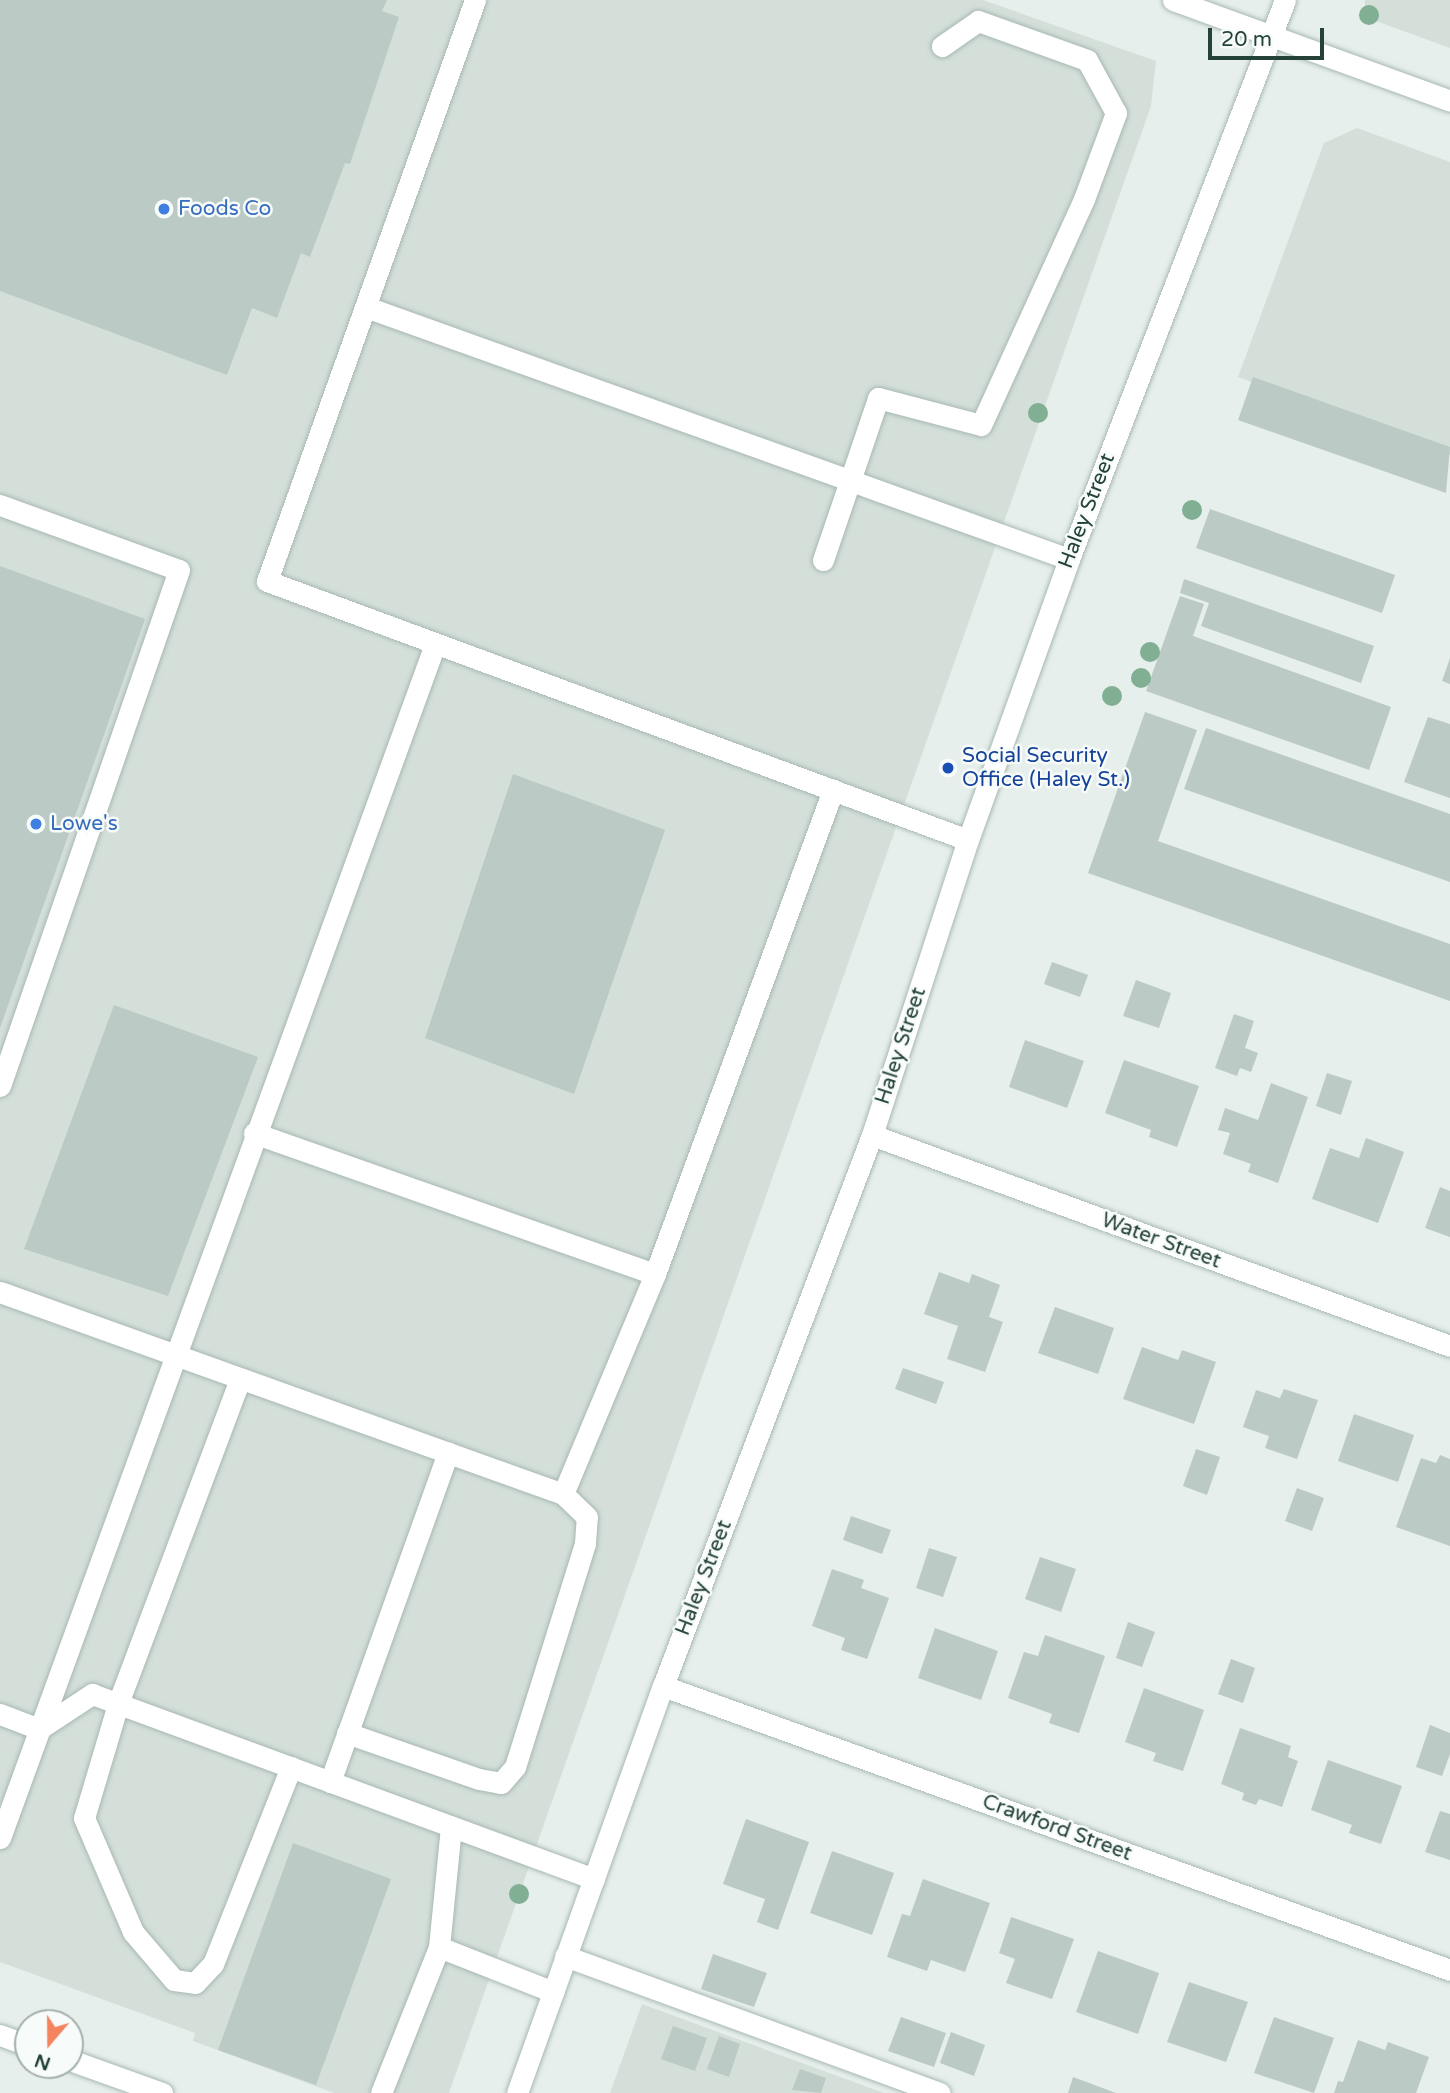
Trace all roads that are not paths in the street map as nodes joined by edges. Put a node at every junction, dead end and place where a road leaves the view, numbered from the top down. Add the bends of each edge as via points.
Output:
1 (475, 0) edge
2 (1172, 0) edge
3 (1285, 0) edge
4 (1272, 37) junction
5 (942, 46) dead end
6 (1450, 101) edge
7 (366, 307) junction
8 (850, 480) junction
9 (0, 505) edge
10 (1069, 559) junction
11 (823, 560) dead end
12 (435, 643) junction
13 (833, 790) junction
14 (968, 840) junction
15 (0, 1086) edge
16 (254, 1133) junction
17 (872, 1135) junction
18 (655, 1274) junction
19 (0, 1292) edge
20 (1450, 1346) edge
21 (173, 1355) junction
22 (240, 1379) junction
23 (448, 1453) junction
24 (563, 1494) junction
25 (663, 1686) junction
26 (118, 1704) junction
27 (0, 1714) edge
28 (39, 1729) junction
29 (347, 1733) junction
30 (291, 1767) junction
31 (330, 1782) junction
32 (451, 1827) junction
33 (0, 1838) edge
34 (594, 1879) junction
35 (439, 1948) junction
36 (565, 1956) junction
37 (1450, 1970) edge
38 (553, 1992) junction
39 (84, 2065) edge
40 (162, 2093) edge
41 (381, 2093) edge
42 (517, 2093) edge
43 (940, 2093) edge

1 - 7 main road
2 - 4 main road
3 - 4 main road, Haley Street
4 - 6 main road
4 - 10 main road, Haley Street
5 - 8 main road via 978,21 1087,60 1116,113 1084,199 981,425 878,398
7 - 8 main road
7 - 12 main road via 267,581
8 - 10 main road
8 - 11 main road
9 - 15 main road via 179,570
10 - 14 main road, Haley Street
12 - 13 main road
12 - 16 main road
13 - 14 main road
13 - 18 main road
14 - 17 main road, Haley Street
16 - 18 main road
16 - 21 main road
17 - 20 main road, Water Street
17 - 25 main road, Haley Street
18 - 24 main road
19 - 21 main road
21 - 22 main road
21 - 28 main road
22 - 23 main road
22 - 26 main road
23 - 24 main road
23 - 29 main road
24 - 29 main road via 587,1517 585,1543 515,1767 500,1783 479,1779
25 - 34 main road, Haley Street
25 - 37 main road, Crawford Street
26 - 28 main road via 92,1694
26 - 30 main road
26 - 30 main road via 83,1818 133,1933 174,1980 195,1983 213,1964
27 - 28 main road
28 - 33 main road
29 - 31 main road
30 - 31 main road
31 - 32 main road
32 - 34 main road
32 - 35 main road
34 - 36 main road, Haley Street
35 - 38 main road
35 - 41 main road
36 - 38 main road, Haley Street
36 - 43 main road
38 - 42 main road, Haley Street
39 - 40 main road

